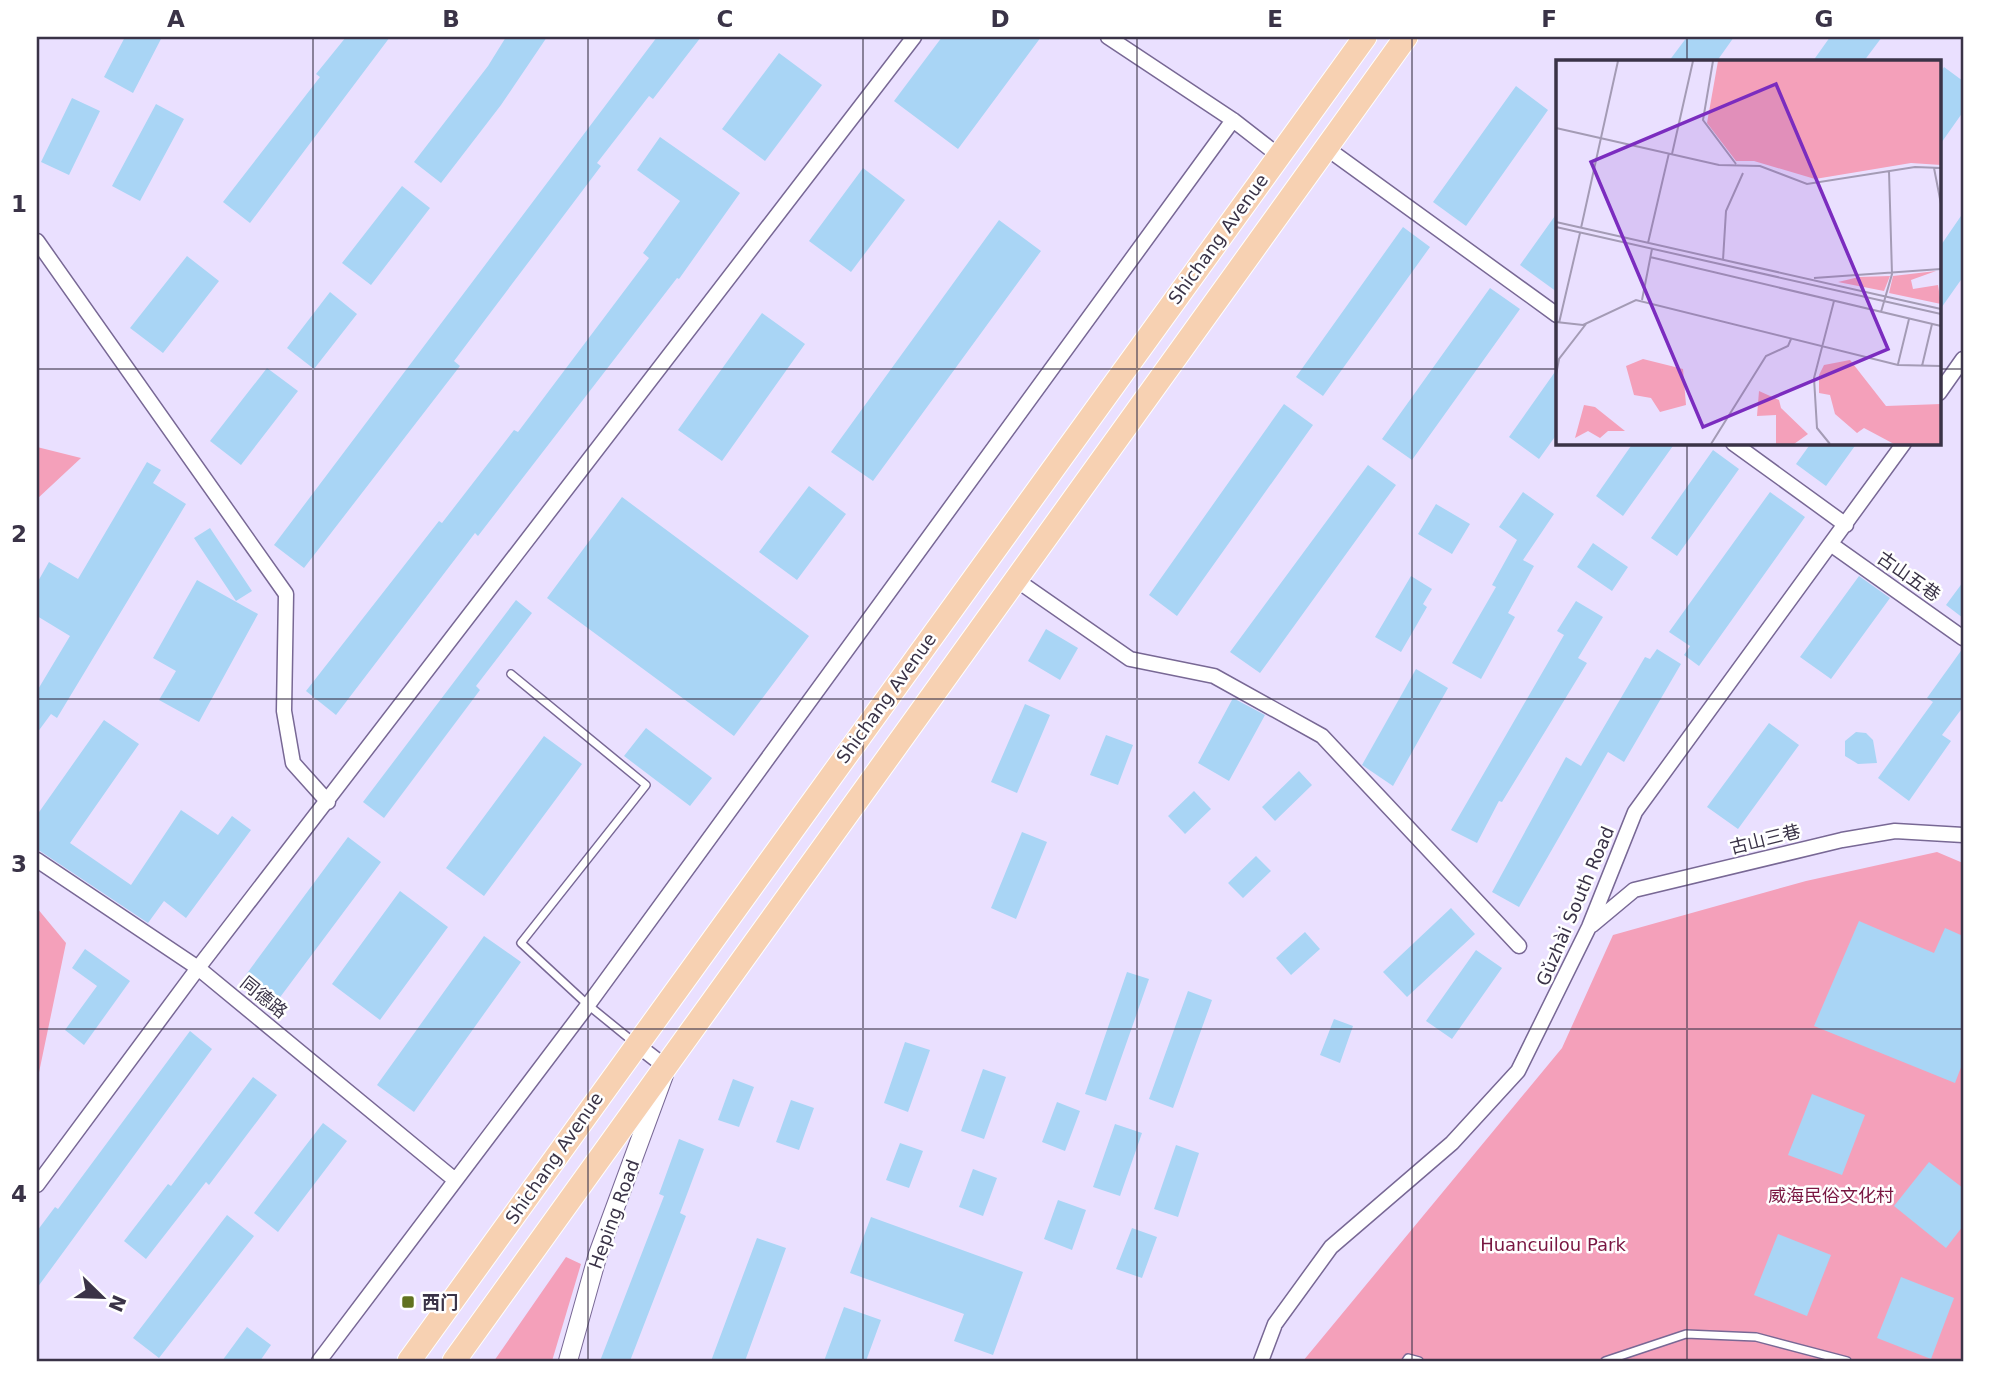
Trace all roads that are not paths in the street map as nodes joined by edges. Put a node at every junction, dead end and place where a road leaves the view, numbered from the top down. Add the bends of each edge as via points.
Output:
1 (914, 37) edge
2 (1108, 37) edge
3 (1365, 37) edge
4 (1406, 37) edge
5 (1233, 120) junction
6 (1325, 147) junction
7 (1278, 155) junction
8 (37, 241) edge
9 (1556, 314) edge
10 (1963, 359) edge
11 (1940, 393) edge
12 (1734, 444) edge
13 (1903, 444) edge
14 (1846, 525) junction
15 (1832, 545) junction
16 (1015, 579) junction
17 (1963, 638) edge
18 (512, 674) dead end
19 (328, 802) junction
20 (1963, 835) edge
21 (37, 860) edge
22 (1589, 927) junction
23 (1519, 946) dead end
24 (198, 968) junction
25 (588, 1005) junction
26 (636, 1044) junction
27 (667, 1069) junction
28 (455, 1180) junction
29 (37, 1185) edge
30 (319, 1361) edge
31 (409, 1361) edge
32 (454, 1361) edge
33 (568, 1361) edge
34 (1261, 1361) edge
35 (1406, 1361) edge
36 (1419, 1361) edge
37 (1605, 1361) edge
38 (1847, 1361) edge

1 - 19 street
2 - 5 street
3 - 7 main road, Shichang Avenue
4 - 6 main road, Shichang Avenue
5 - 7 street
5 - 25 street
6 - 9 street
6 - 16 main road, Shichang Avenue
7 - 26 main road, Shichang Avenue
8 - 19 street via 286,594 284,711 293,763
10 - 11 street
12 - 14 street
13 - 14 street, Gǔzhài South Road
14 - 15 street, Gǔzhài South Road
15 - 17 street, 古山五巷
15 - 22 street, Gǔzhài South Road via 1635,812
16 - 23 street via 1130,659 1214,676 1322,736
16 - 27 main road, Shichang Avenue
18 - 25 lane via 646,785 522,943
19 - 24 street
20 - 22 street, 古山三巷 via 1895,831 1634,890
21 - 24 street, 同德路
22 - 34 street, Gǔzhài South Road via 1518,1071 1452,1143 1331,1247 1275,1324
24 - 28 street, 同德路
24 - 29 street
25 - 26 lane
25 - 28 street
26 - 27 street
26 - 31 main road, Shichang Avenue
27 - 32 main road, Shichang Avenue
27 - 33 street, Heping Road via 598,1254
28 - 30 street
35 - 36 lane
37 - 38 lane via 1686,1334 1756,1337

